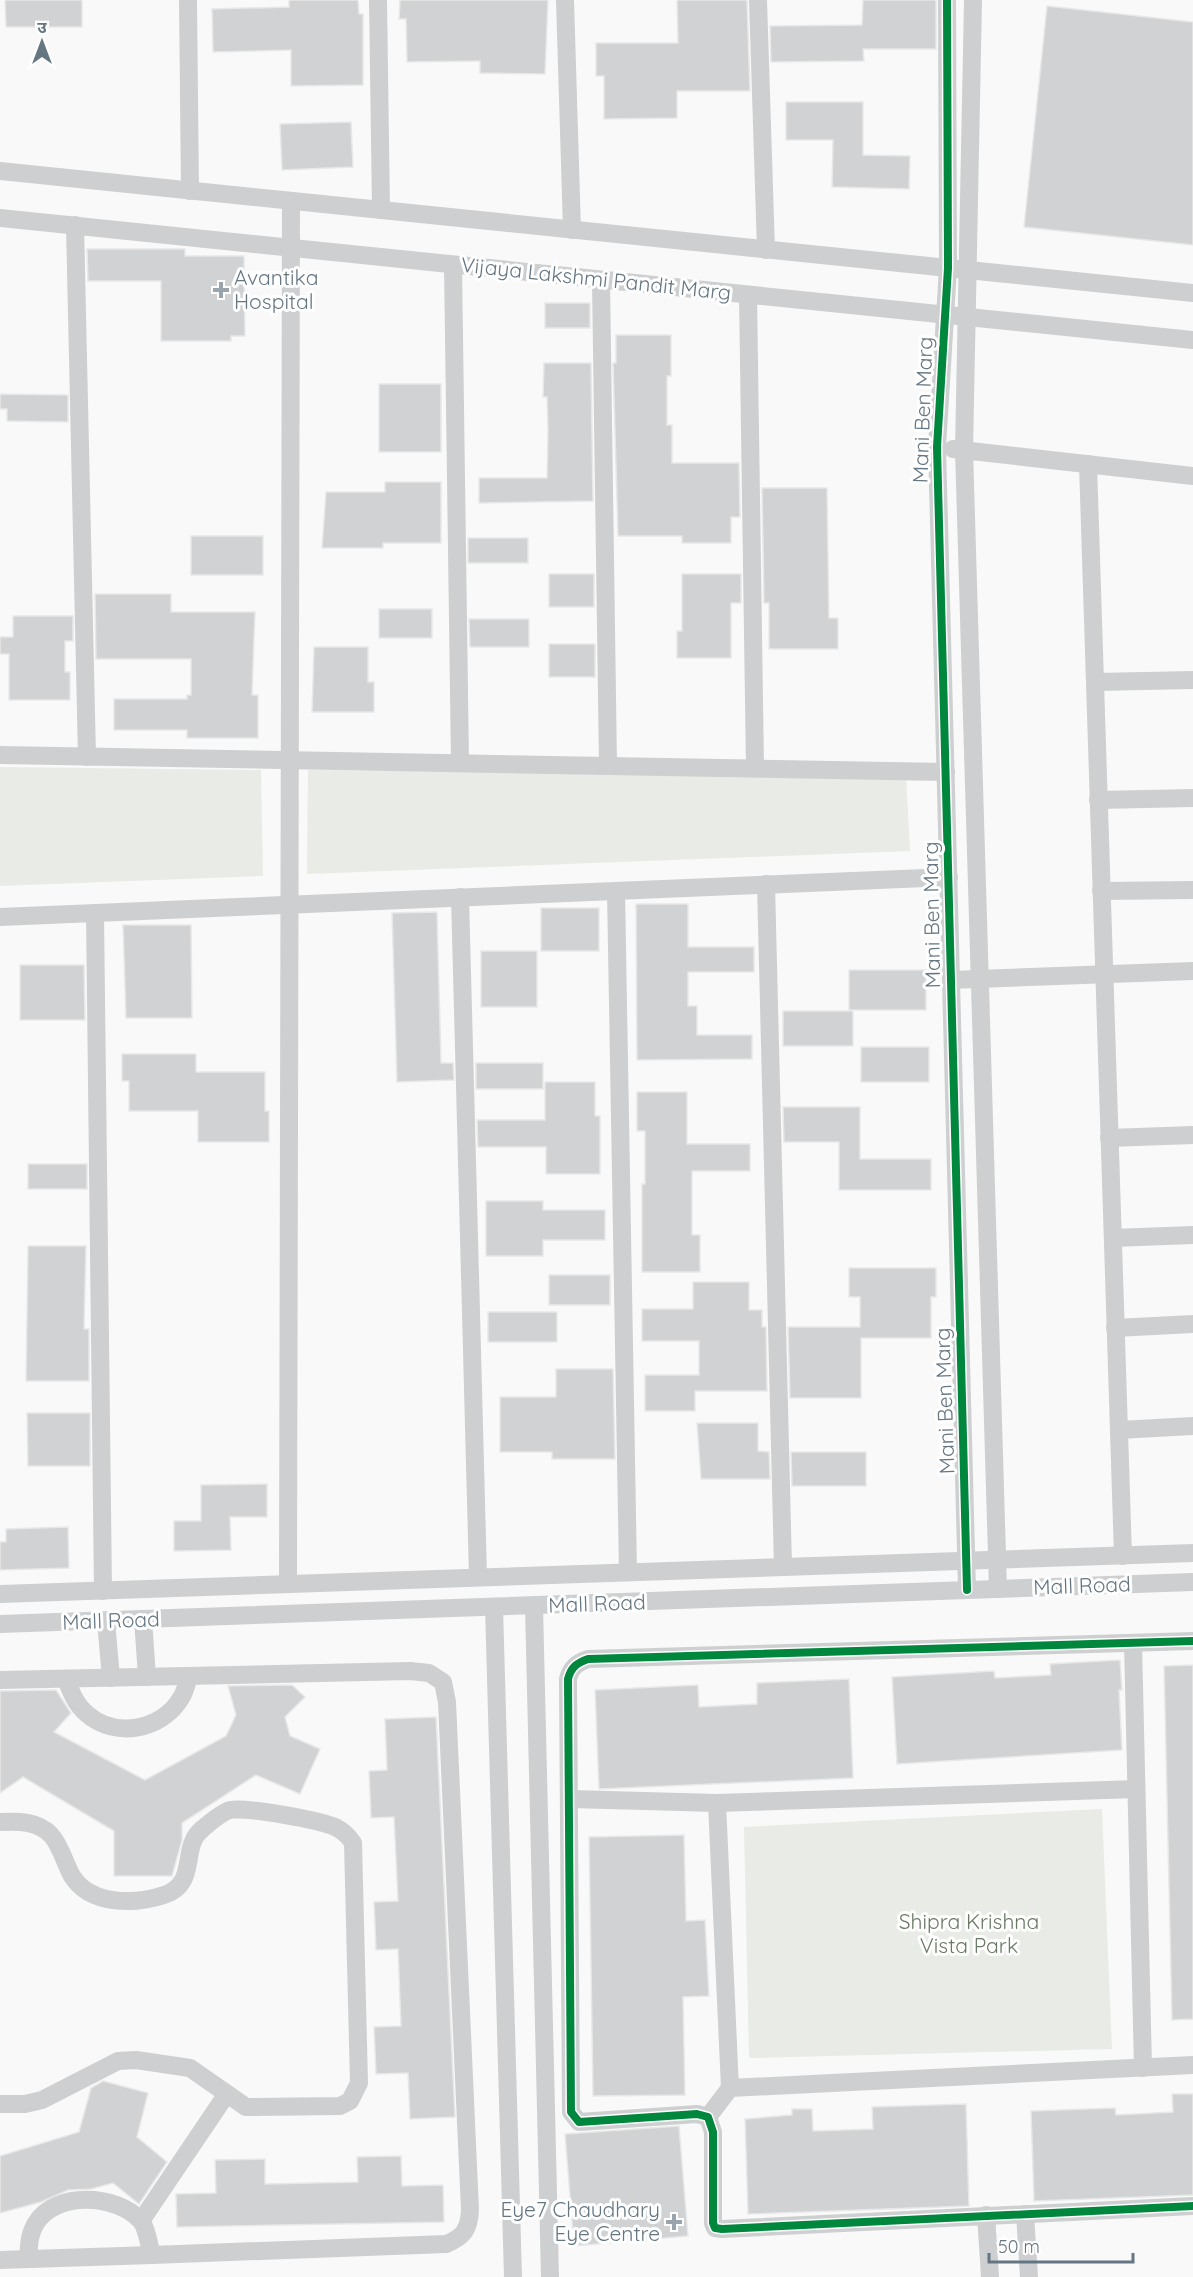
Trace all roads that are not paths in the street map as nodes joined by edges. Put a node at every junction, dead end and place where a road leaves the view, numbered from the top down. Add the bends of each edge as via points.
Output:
1 (188, 0) edge
2 (378, 0) edge
3 (565, 0) edge
4 (758, 0) edge
5 (947, 0) edge
6 (973, 0) edge
7 (0, 171) edge
8 (190, 191) junction
9 (291, 201) junction
10 (381, 210) junction
11 (0, 218) edge
12 (75, 225) junction
13 (572, 230) junction
14 (290, 248) junction
15 (766, 250) junction
16 (453, 264) junction
17 (948, 268) junction
18 (969, 269) junction
19 (601, 280) junction
20 (1193, 293) edge
21 (748, 295) junction
22 (944, 312) junction
23 (965, 315) junction
24 (1193, 340) edge
25 (937, 447) junction
26 (964, 450) junction
27 (1088, 464) junction
28 (1193, 476) edge
29 (1193, 680) edge
30 (1095, 682) junction
31 (0, 755) edge
32 (87, 757) junction
33 (290, 760) junction
34 (460, 763) junction
35 (608, 766) junction
36 (756, 768) junction
37 (946, 772) junction
38 (1193, 798) edge
39 (1098, 800) junction
40 (949, 877) junction
41 (766, 884) junction
42 (1193, 890) edge
43 (616, 891) junction
44 (1101, 891) junction
45 (460, 897) junction
46 (290, 905) junction
47 (95, 913) junction
48 (0, 917) edge
49 (1193, 971) edge
50 (1104, 974) junction
51 (980, 979) junction
52 (951, 980) junction
53 (1193, 1135) edge
54 (1109, 1138) junction
55 (1193, 1234) edge
56 (1113, 1238) junction
57 (1193, 1324) edge
58 (1115, 1328) junction
59 (1193, 1426) edge
60 (1119, 1430) junction
61 (1193, 1553) edge
62 (1123, 1556) junction
63 (998, 1560) junction
64 (967, 1561) junction
65 (783, 1567) junction
66 (628, 1572) junction
67 (478, 1577) junction
68 (1193, 1582) edge
69 (288, 1584) junction
70 (998, 1589) junction
71 (967, 1590) junction
72 (103, 1591) junction
73 (0, 1594) edge
74 (534, 1606) junction
75 (494, 1607) junction
76 (143, 1619) junction
77 (106, 1621) junction
78 (0, 1624) edge
79 (1193, 1641) edge
80 (1133, 1643) junction
81 (189, 1676) junction
82 (147, 1677) junction
83 (111, 1678) junction
84 (66, 1679) junction
85 (0, 1680) edge
86 (1136, 1789) junction
87 (571, 1799) junction
88 (717, 1803) junction
89 (0, 1822) edge
90 (1193, 2065) edge
91 (1143, 2068) junction
92 (730, 2088) junction
93 (226, 2095) junction
94 (0, 2104) edge
95 (708, 2117) junction
96 (1193, 2206) edge
97 (1025, 2214) junction
98 (986, 2215) junction
99 (141, 2221) junction
100 (152, 2255) junction
101 (28, 2259) junction
102 (0, 2260) edge
103 (513, 2277) edge
104 (550, 2277) edge
105 (990, 2277) edge
106 (1029, 2277) edge

1 - 8 street
2 - 10 street
3 - 13 street
4 - 15 street
5 - 17 street, Mani Ben Marg
6 - 18 street, Mani Ben Marg
7 - 8 street
8 - 9 street
9 - 10 street
9 - 14 street
10 - 13 street
11 - 12 street, Vijaya Lakshmi Pandit Marg
12 - 14 street, Vijaya Lakshmi Pandit Marg
12 - 32 street
13 - 15 street
14 - 16 street, Vijaya Lakshmi Pandit Marg
14 - 33 street
15 - 17 street
16 - 19 street, Vijaya Lakshmi Pandit Marg
16 - 34 street
17 - 18 street
17 - 22 street, Mani Ben Marg
18 - 20 street
18 - 23 street, Mani Ben Marg
19 - 21 street, Vijaya Lakshmi Pandit Marg
19 - 35 street
21 - 22 street, Vijaya Lakshmi Pandit Marg
21 - 36 street
22 - 23 street, Vijaya Lakshmi Pandit Marg
22 - 25 street, Mani Ben Marg
23 - 24 street, Vijaya Lakshmi Pandit Marg
23 - 26 street, Mani Ben Marg
25 - 26 street, Mani Ben Marg
25 - 37 street, Mani Ben Marg
26 - 27 street
26 - 51 street, Mani Ben Marg
27 - 28 street
27 - 30 street
29 - 30 street
30 - 39 street
31 - 32 street
32 - 33 street
33 - 34 street
33 - 46 street
34 - 35 street
35 - 36 street
36 - 37 street
37 - 40 street, Mani Ben Marg
38 - 39 street
39 - 44 street
40 - 41 street
40 - 52 street, Mani Ben Marg
41 - 43 street
41 - 65 street
42 - 44 street
43 - 45 street
43 - 66 street
44 - 50 street
45 - 46 street
45 - 67 street
46 - 47 street
46 - 69 street
47 - 48 street
47 - 72 street
49 - 50 street
50 - 51 street
50 - 54 street
51 - 52 street
51 - 63 street, Mani Ben Marg
52 - 64 street, Mani Ben Marg
53 - 54 street
54 - 56 street
55 - 56 street
56 - 58 street
57 - 58 street
58 - 60 street
59 - 60 street
60 - 62 street
61 - 62 street, Mall Road
62 - 63 street, Mall Road
63 - 64 street, Mall Road
63 - 70 street, Mani Ben Marg
64 - 65 street, Mall Road
64 - 71 street, Mani Ben Marg
65 - 66 street, Mall Road
66 - 67 street, Mall Road
67 - 69 street, Mall Road
68 - 70 street, Mall Road
69 - 72 street, Mall Road
70 - 71 street, Mall Road
71 - 74 street, Mall Road
72 - 73 street, Mall Road
74 - 75 street, Mall Road
74 - 104 street
75 - 76 street, Mall Road
75 - 103 street
76 - 77 street, Mall Road
76 - 82 street
77 - 78 street, Mall Road
77 - 83 street
79 - 80 street
80 - 86 street
80 - 87 street via 588,1659 578,1662 568,1679
81 - 82 street
81 - 84 street via 182,1698 168,1714 149,1725 128,1729 107,1726 88,1715 74,1699
81 - 100 street via 410,1671 429,1673 443,1682 448,1714 470,2217 462,2238 446,2244
82 - 83 street
83 - 84 street
84 - 85 street
86 - 88 street
86 - 91 street
87 - 88 street
87 - 95 street via 571,2112 579,2122 590,2123 697,2114
88 - 92 street
89 - 93 street via 36,1825 51,1836 75,1880 88,1894 138,1901 166,1895 183,1881 198,1833 227,1811 245,1809 321,1823 347,1834 353,1844 359,2083 355,2093 340,2106 254,2107
90 - 91 street
91 - 92 street
92 - 95 street
93 - 94 street via 190,2068 136,2060 118,2061 42,2100
93 - 99 street
95 - 98 street via 712,2132 715,2228
96 - 97 street
97 - 98 street
97 - 106 street
98 - 105 street
99 - 100 street
99 - 101 street via 117,2204 71,2200 50,2208 37,2220 30,2235
100 - 101 street
101 - 102 street

